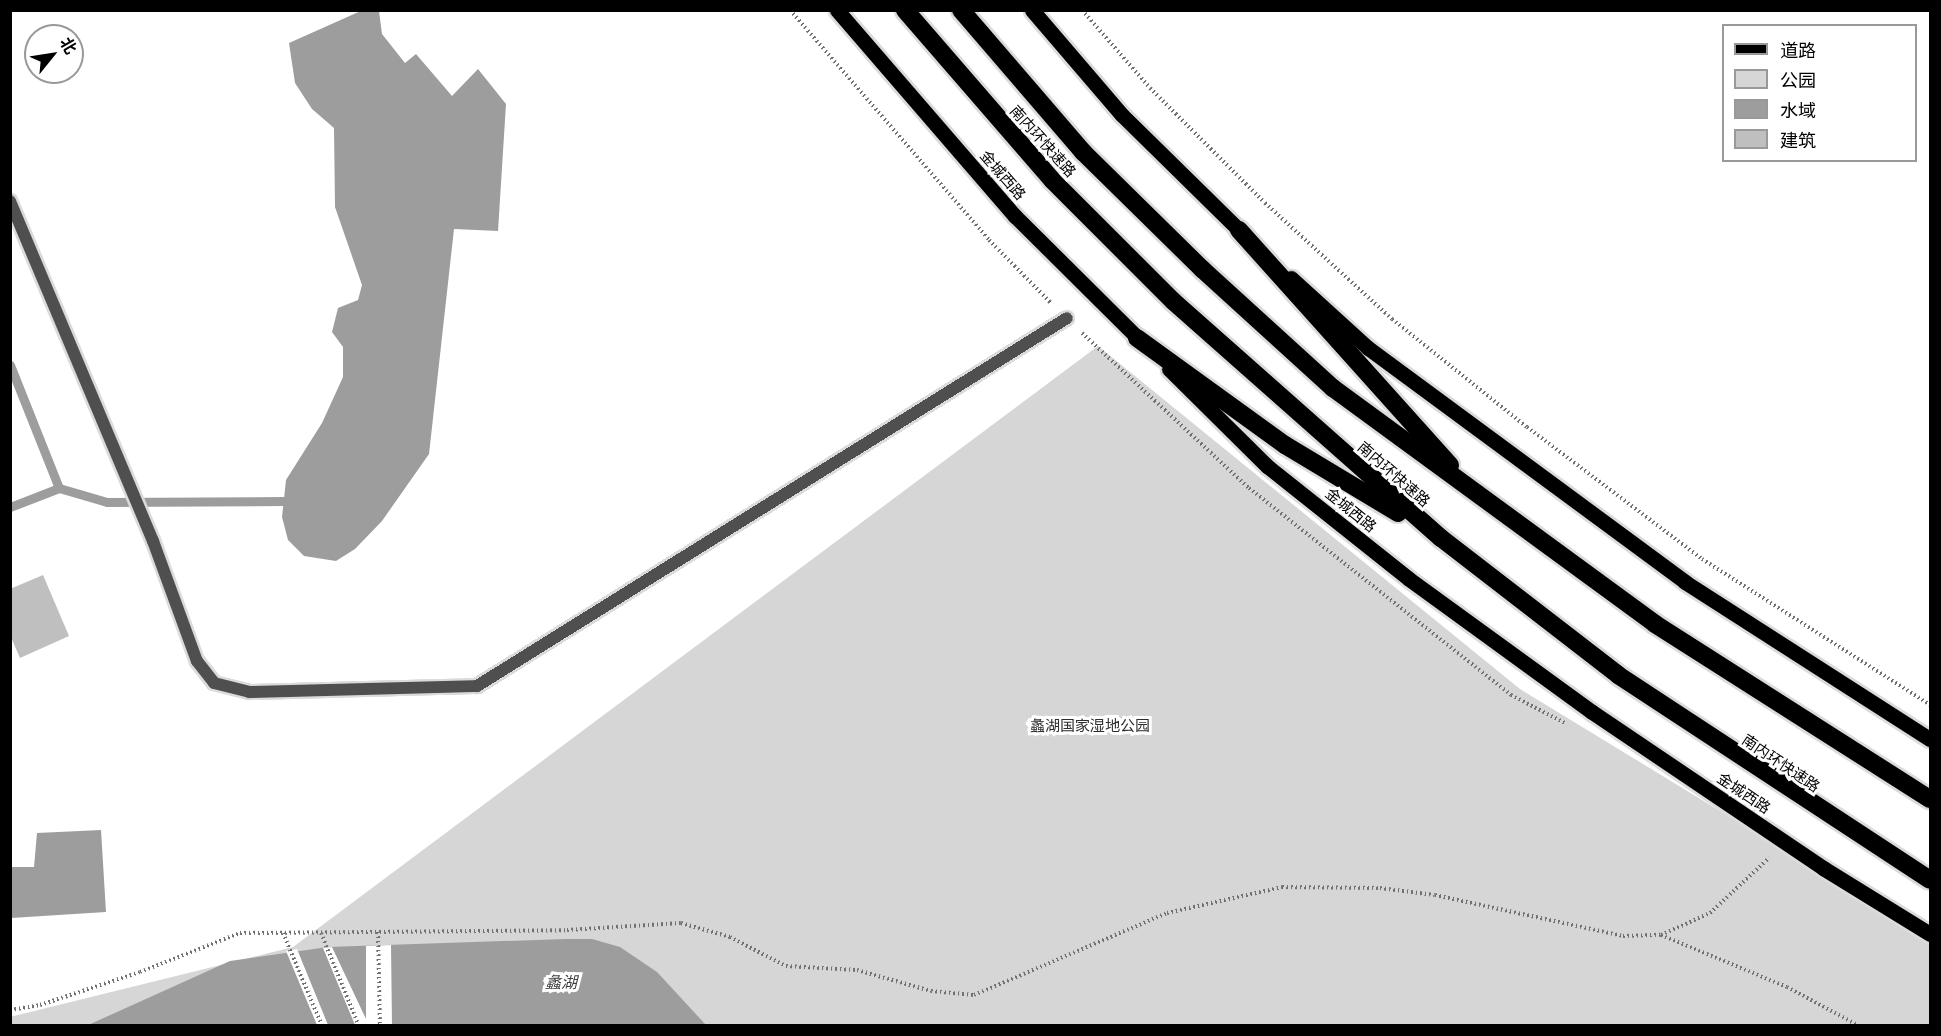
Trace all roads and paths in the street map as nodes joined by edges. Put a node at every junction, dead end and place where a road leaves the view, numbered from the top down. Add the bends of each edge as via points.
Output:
1 (837, 10) edge
2 (905, 10) edge
3 (961, 10) edge
4 (1032, 10) edge
5 (1082, 10) edge
6 (10, 201) edge
7 (1239, 230) junction
8 (1067, 318) dead end
9 (1137, 338) junction
10 (1476, 493) junction
11 (1440, 538) junction
12 (1930, 705) edge
13 (1930, 739) edge
14 (1930, 799) edge
15 (1782, 841) junction
16 (1930, 880) edge
17 (378, 932) junction
18 (283, 933) junction
19 (321, 933) junction
20 (1930, 934) edge
21 (1661, 935) junction
22 (10, 1011) edge
23 (322, 1026) edge
24 (359, 1026) edge
25 (380, 1026) edge
26 (1859, 1026) edge

1 - 9 main road, 金城西路 via 1015,216
2 - 11 highway, 南内环快速路 via 1052,180 1173,301
3 - 10 highway, 南内环快速路 via 1083,152 1202,269 1333,388
4 - 7 main road via 1122,115
5 - 12 path via 1150,88 1265,203 1392,318 1527,427 1702,559
6 - 8 street via 125,472 197,661 214,683 249,692 477,686
7 - 10 highway
7 - 13 main road via 1368,348 1507,453 1685,582
9 - 11 highway via 1285,445
9 - 15 main road, 金城西路 via 1267,465 1409,579 1592,712
10 - 14 highway, 南内环快速路 via 1655,624
11 - 16 highway, 南内环快速路 via 1618,675
15 - 20 main road, 金城西路
15 - 21 path via 1756,874 1710,913
17 - 19 path
17 - 21 path via 567,930 681,923 730,937 786,966 857,970 931,992 974,996 1167,913 1282,887 1380,888 1435,895 1623,936
17 - 25 path
18 - 19 path
18 - 22 path via 240,933 140,972
18 - 23 path
19 - 24 path
21 - 26 path via 1787,987

